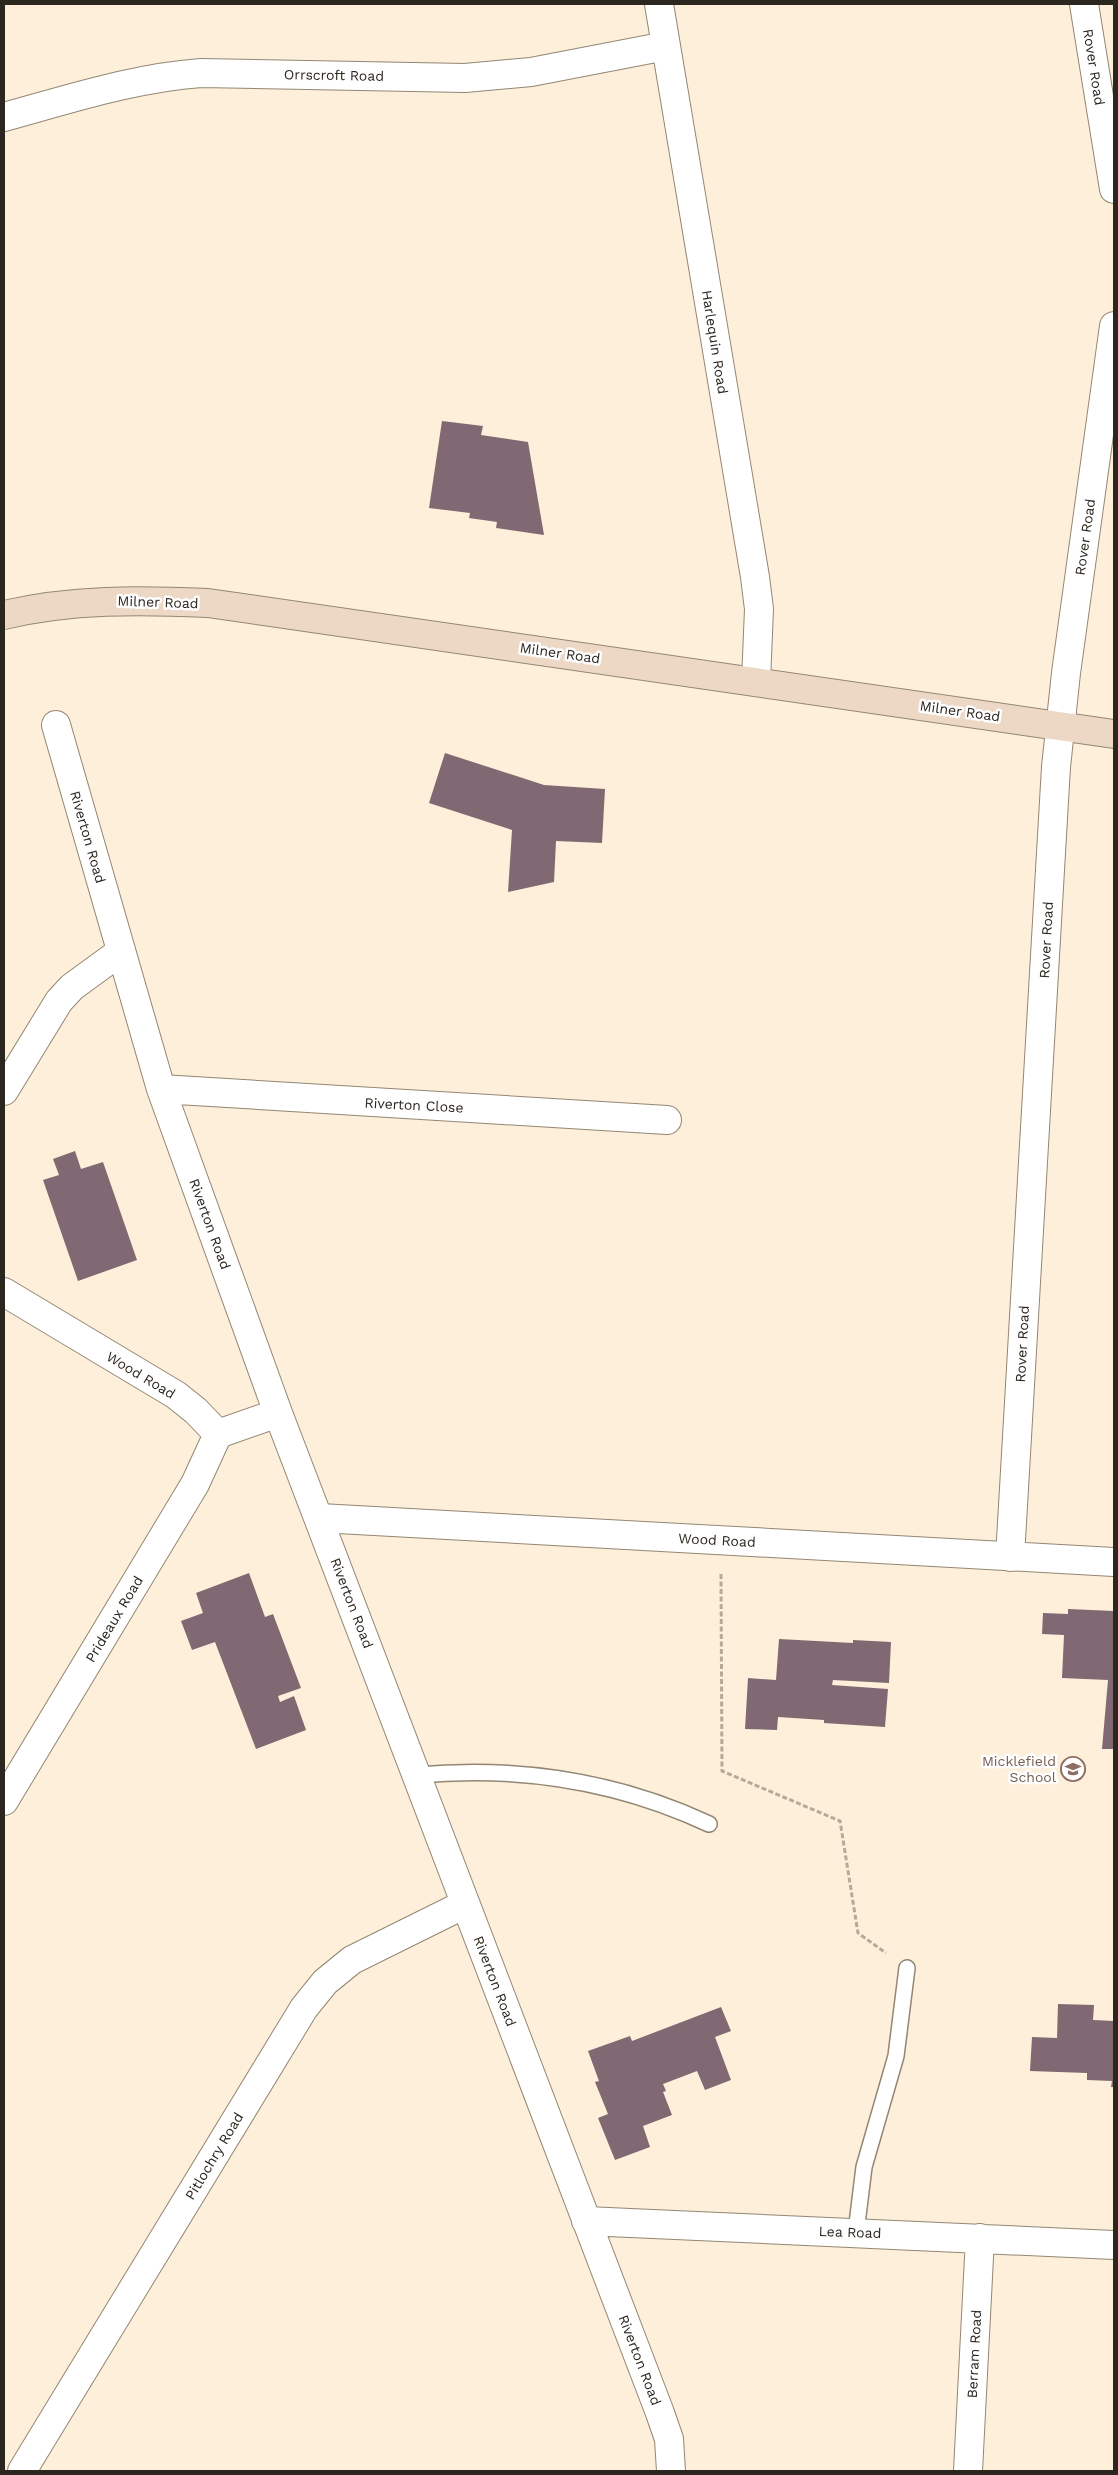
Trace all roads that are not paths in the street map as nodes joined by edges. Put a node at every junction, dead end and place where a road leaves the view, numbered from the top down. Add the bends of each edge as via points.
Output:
1 (659, 4) edge
2 (1084, 4) edge
3 (666, 46) junction
4 (1102, 47) edge
5 (4, 117) edge
6 (1114, 189) edge
7 (1114, 326) edge
8 (4, 615) edge
9 (756, 681) junction
10 (56, 725) dead end
11 (1061, 725) junction
12 (1114, 734) edge
13 (120, 952) junction
14 (161, 1089) junction
15 (4, 1091) edge
16 (667, 1120) dead end
17 (4, 1292) edge
18 (278, 1413) junction
19 (218, 1434) junction
20 (320, 1518) junction
21 (1010, 1557) junction
22 (1114, 1562) edge
23 (417, 1775) junction
24 (4, 1801) edge
25 (709, 1824) dead end
26 (466, 1904) junction
27 (907, 1968) road end
28 (586, 2221) junction
29 (856, 2232) junction
30 (980, 2238) junction
31 (1114, 2245) edge
32 (22, 2471) edge
33 (670, 2471) edge
34 (968, 2471) edge

1 - 3 street, Harlequin Road
2 - 4 street, Rover Road
3 - 5 street, Orrscroft Road via 501,76 201,72 167,75
3 - 9 street, Harlequin Road via 755,577 759,609
4 - 6 street, Rover Road
7 - 11 street, Rover Road
8 - 9 main road, Milner Road via 109,600 208,603
9 - 11 main road, Milner Road
10 - 13 street, Riverton Road
11 - 12 main road, Milner Road
11 - 21 street, Rover Road
13 - 14 street, Riverton Road
13 - 15 street via 72,987 59,1001
14 - 16 street, Riverton Close
14 - 18 street, Riverton Road
17 - 19 street, Wood Road via 176,1396
18 - 19 street
18 - 20 street, Riverton Road
19 - 24 street, Prideaux Road via 196,1484
20 - 21 street, Wood Road
20 - 23 street, Riverton Road
21 - 22 street, Wood Road
23 - 25 lane via 484,1771 558,1778 661,1802
23 - 26 street, Riverton Road
26 - 28 street, Riverton Road
26 - 32 street, Pitlochry Road via 352,1960 325,1982 304,2008
27 - 29 lane via 896,2056 864,2167
28 - 29 street, Lea Road
28 - 33 street, Riverton Road via 669,2439
29 - 30 street, Lea Road
30 - 31 street, Lea Road
30 - 34 street, Berram Road

